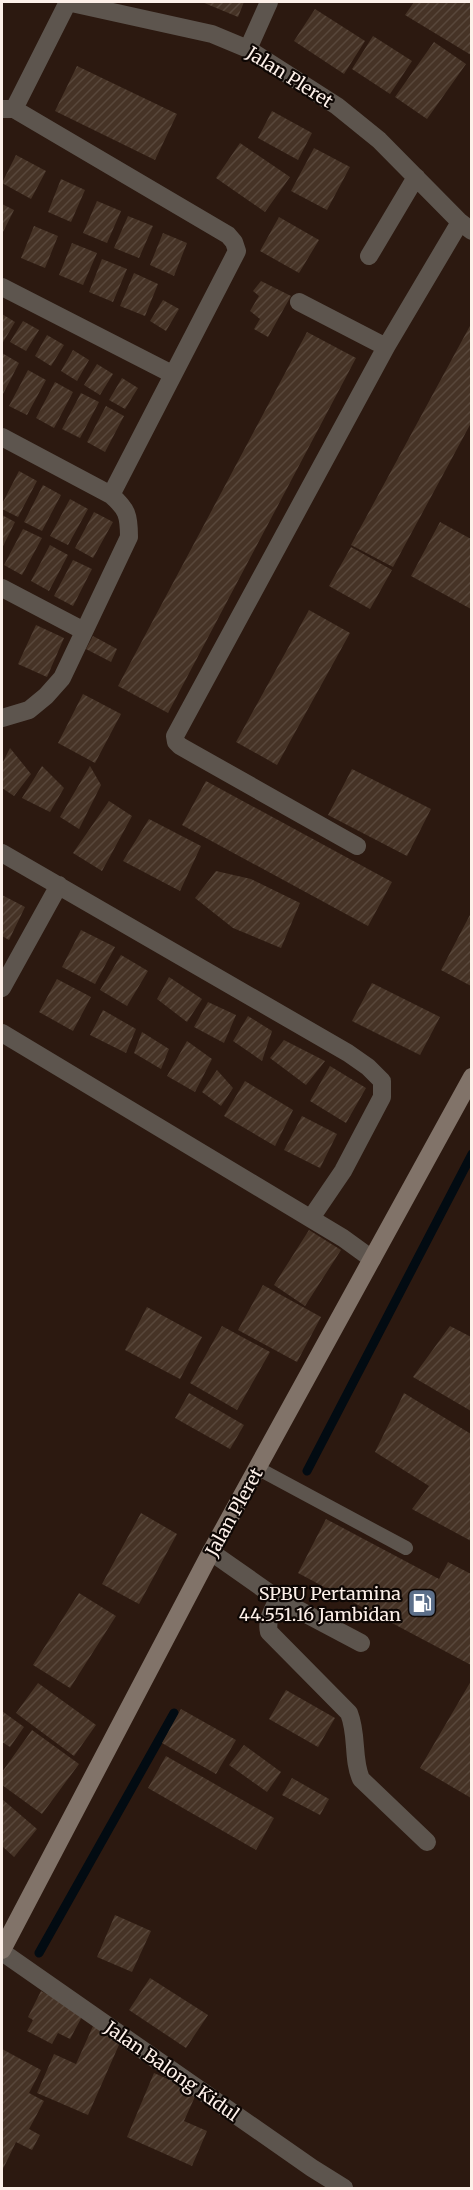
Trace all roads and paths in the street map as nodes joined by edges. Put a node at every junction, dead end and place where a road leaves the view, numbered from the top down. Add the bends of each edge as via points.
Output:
1 (68, 2) edge
2 (268, 2) edge
3 (248, 49) junction
4 (8, 109) edge
5 (416, 177) junction
6 (466, 226) edge
7 (369, 256) dead end
8 (2, 287) edge
9 (299, 302) dead end
10 (386, 347) junction
11 (172, 374) junction
12 (2, 437) edge
13 (111, 495) junction
14 (2, 588) edge
15 (84, 631) junction
16 (2, 718) edge
17 (357, 846) dead end
18 (2, 853) edge
19 (58, 885) junction
20 (2, 988) edge
21 (2, 1033) edge
22 (471, 1077) edge
23 (311, 1218) junction
24 (372, 1259) junction
25 (257, 1468) junction
26 (406, 1548) dead end
27 (212, 1552) junction
28 (278, 1599) junction
29 (361, 1643) dead end
30 (427, 1842) dead end
31 (2, 1951) edge
32 (344, 2188) edge

1 - 3 street, Jalan Pleret via 213,34
1 - 4 street
2 - 3 street
3 - 5 street, Jalan Pleret via 337,106
4 - 11 street via 234,242 237,251
5 - 6 street, Jalan Pleret
5 - 7 street
6 - 10 street
8 - 11 street
9 - 10 street
10 - 17 street via 175,736 180,746
11 - 13 street
12 - 13 street
13 - 15 street via 124,507 129,537
14 - 15 street
15 - 16 street via 62,678 46,696 29,710
18 - 19 street
19 - 20 street
19 - 23 street via 348,1053 382,1081 382,1097 343,1171
21 - 23 street
22 - 24 main road, Jalan Pleret
23 - 24 street
24 - 25 main road, Jalan Pleret
25 - 26 lane
25 - 27 main road, Jalan Pleret
27 - 28 street
27 - 31 main road, Jalan Pleret
28 - 29 street
28 - 30 street via 267,1625 269,1632 349,1713 355,1727 361,1779
31 - 32 street, Jalan Balong Kidul

